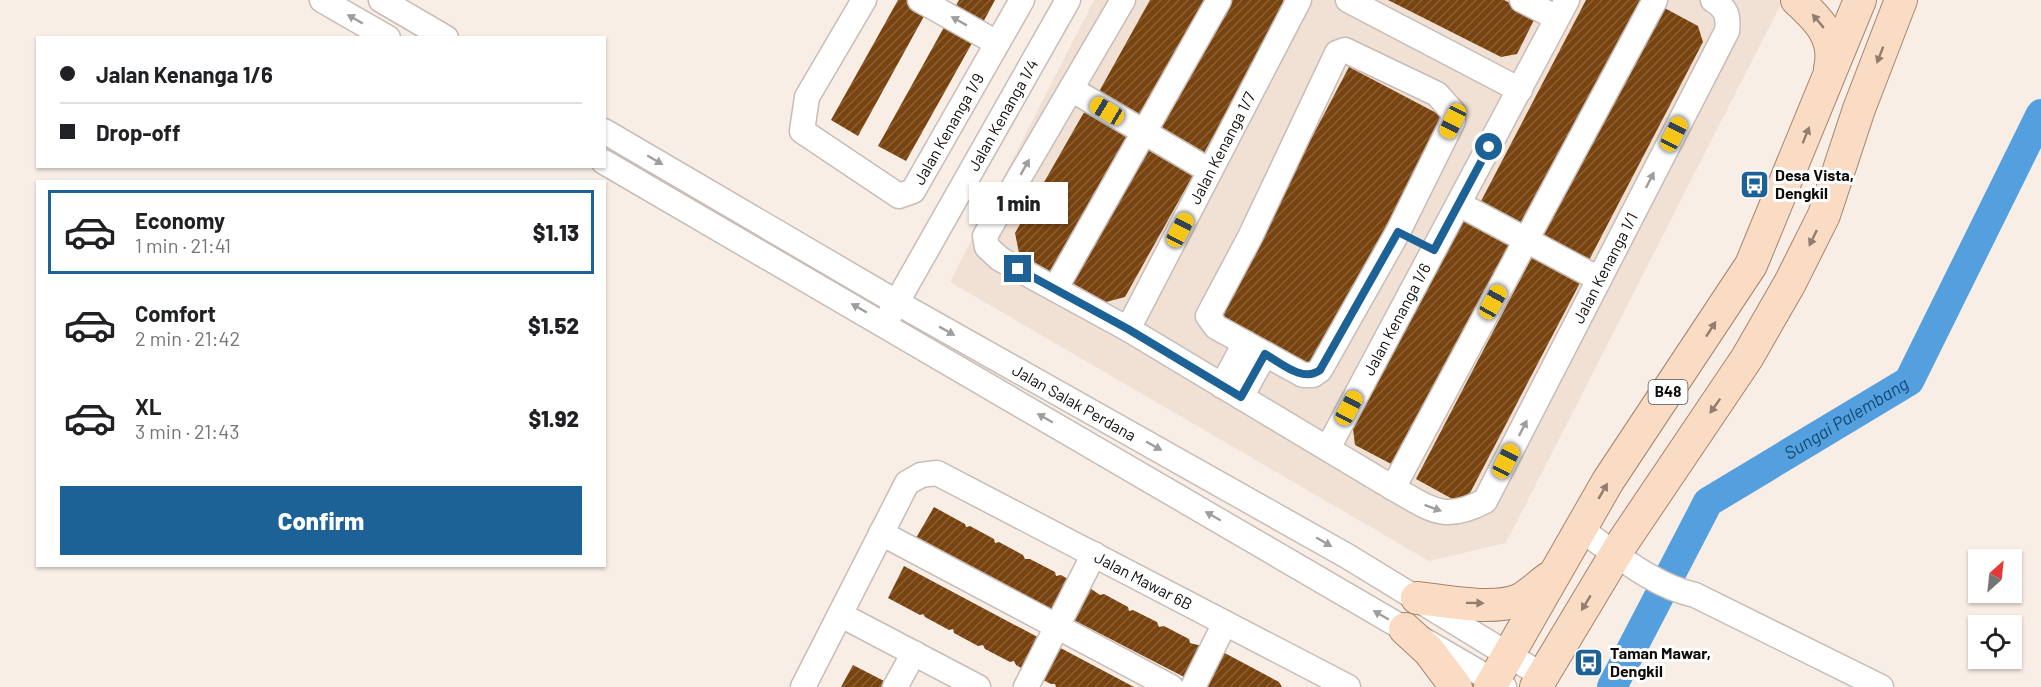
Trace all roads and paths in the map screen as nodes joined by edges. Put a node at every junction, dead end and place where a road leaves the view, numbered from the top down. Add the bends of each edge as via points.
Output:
1 (322, 0) edge
2 (381, 0) edge
3 (864, 0) edge
4 (920, 0) edge
5 (1022, 0) edge
6 (1068, 0) edge
7 (1124, 0) edge
8 (1219, 0) edge
9 (1299, 0) edge
10 (1348, 0) edge
11 (1522, 0) edge
12 (1655, 0) edge
13 (1797, 0) edge
14 (1860, 0) edge
15 (1901, 0) edge
16 (1562, 9) edge
17 (1721, 9) edge
18 (385, 36) edge
19 (443, 36) edge
20 (998, 43) junction
21 (1826, 87) junction
22 (1071, 89) junction
23 (1520, 90) junction
24 (606, 132) edge
25 (1144, 133) junction
26 (606, 163) edge
27 (1210, 171) junction
28 (1459, 204) junction
29 (1398, 232) junction
30 (1526, 240) junction
31 (1434, 250) junction
32 (1599, 279) junction
33 (1055, 289) junction
34 (896, 302) junction
35 (885, 323) junction
36 (1128, 329) junction
37 (1255, 349) junction
38 (1232, 392) junction
39 (1328, 448) junction
40 (1393, 488) junction
41 (1583, 524) junction
42 (881, 533) junction
43 (1619, 548) junction
44 (1094, 554) junction
45 (1552, 576) junction
46 (1417, 598) junction
47 (842, 615) junction
48 (1225, 623) junction
49 (1057, 626) junction
50 (1405, 629) junction
51 (914, 653) junction
52 (1499, 677) edge
53 (1540, 681) edge
54 (803, 687) edge
55 (895, 687) edge
56 (978, 687) edge
57 (1026, 687) edge
58 (1171, 687) edge
59 (1193, 687) edge
60 (1348, 687) edge
61 (1456, 687) edge
62 (1881, 687) edge

18 -> 1 street
2 - 19 street
3 - 20 street, Jalan Kenanga 1/9 via 807,98 802,131 899,196 913,191
20 -> 4 street
5 - 20 street, Jalan Kenanga 1/9
6 - 34 street, Jalan Kenanga 1/4
7 - 22 street
8 - 25 street
9 - 27 street, Jalan Kenanga 1/7
10 - 23 street
11 - 16 street
12 - 30 street
21 -> 13 main road via 1834,52 1824,28
14 - 21 main road, B48
15 -> 43 main road, B48 via 1824,215 1790,283 1747,358
16 - 23 street, Jalan Kenanga 1/6
32 -> 17 street, Jalan Kenanga 1/1 via 1727,31
41 -> 21 main road, B48 via 1751,265
22 - 25 street
33 -> 22 street via 1000,259 987,247 985,236
23 - 28 street, Jalan Kenanga 1/6
24 -> 34 street, Jalan Salak Perdana
25 - 27 street
25 - 33 street
35 -> 26 street, Jalan Salak Perdana
27 - 36 street, Jalan Kenanga 1/7
28 - 30 street
28 - 31 street, Jalan Kenanga 1/6
29 - 31 street
29 - 37 street via 1320,370 1303,375
29 - 37 street via 1453,121 1453,112 1437,94 1356,54 1341,51 1250,237 1209,310 1208,316 1216,327
30 - 32 street
30 - 40 street
31 - 39 street, Jalan Kenanga 1/6
40 -> 32 street, Jalan Kenanga 1/1 via 1433,510 1454,514 1485,501
33 - 36 street
34 - 35 street, Jalan Kenanga 1/4
34 -> 46 street, Jalan Salak Perdana
50 -> 35 street, Jalan Salak Perdana
36 - 38 street
37 - 38 street
38 - 39 street
39 - 40 street
41 - 43 street
41 - 45 main road, B48
42 - 44 street, Jalan Mawar 6B via 907,483 921,475 937,473
42 - 47 street
42 - 49 street
43 -> 53 main road, B48
43 - 62 street via 1687,590
44 - 48 street, Jalan Mawar 6B
44 - 49 street
46 -> 45 main road via 1472,604 1520,600
45 - 52 main road, B48
46 - 52 street, Jalan Salak Perdana
47 - 51 street
47 - 54 street
48 - 59 street
48 - 60 street, Jalan Mawar 6B
49 - 57 street
49 - 58 street
50 - 52 street, Jalan Salak Perdana
50 - 61 main road via 1429,651
51 - 55 street
51 - 56 street
52 - 53 street, Jalan Salak Perdana

